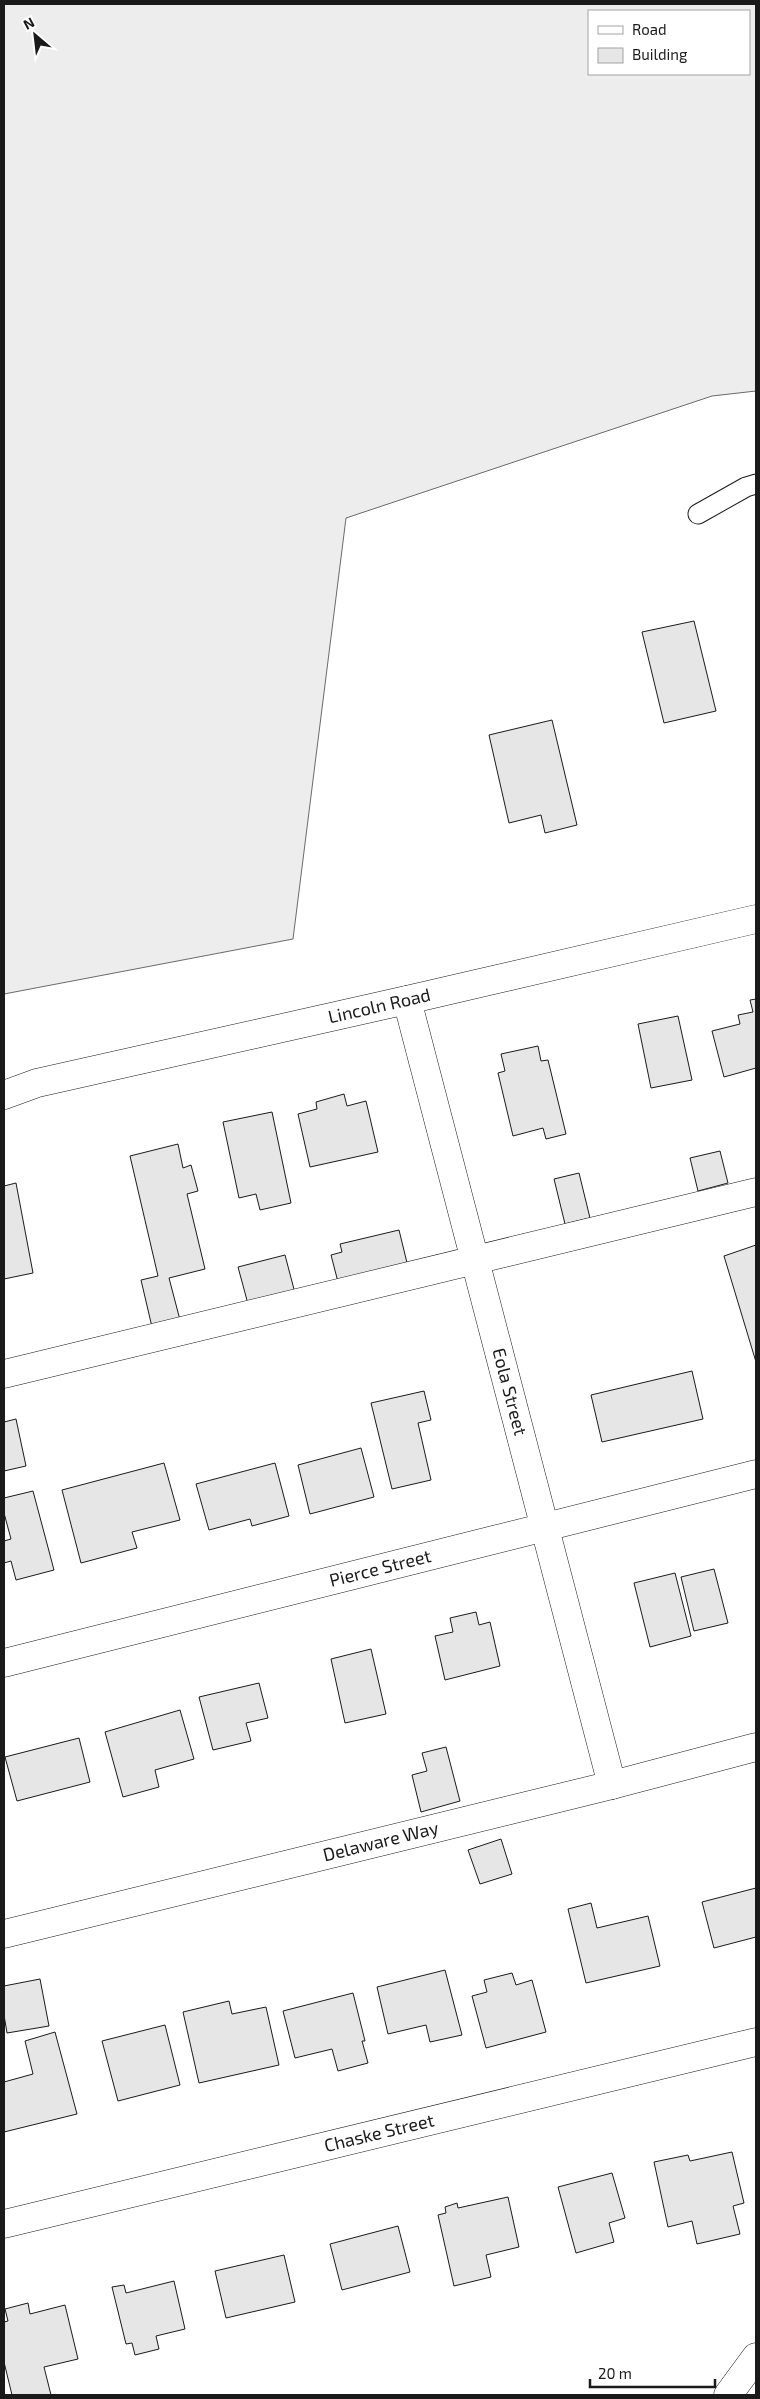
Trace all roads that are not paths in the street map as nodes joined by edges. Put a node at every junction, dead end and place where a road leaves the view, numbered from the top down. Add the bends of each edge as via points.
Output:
1 (756, 484) edge
2 (698, 514) dead end
3 (756, 918) edge
4 (407, 1000) junction
5 (4, 1095) edge
6 (756, 1192) edge
7 (474, 1259) junction
8 (4, 1374) edge
9 (756, 1474) edge
10 (543, 1526) junction
11 (4, 1663) edge
12 (756, 1747) edge
13 (612, 1785) junction
14 (4, 1934) edge
15 (756, 2042) edge
16 (4, 2224) edge
17 (756, 2357) edge
18 (728, 2395) edge

1 - 2 lane
3 - 4 street, Lincoln Road
4 - 5 street, Lincoln Road via 37,1083
4 - 7 street, Eola Street
6 - 7 street
7 - 8 street
7 - 10 street, Eola Street
9 - 10 street, Pierce Street
10 - 11 street, Pierce Street
10 - 13 street, Eola Street
12 - 13 street, Delaware Way
13 - 14 street, Delaware Way
15 - 16 street, Chaske Street
17 - 18 street

